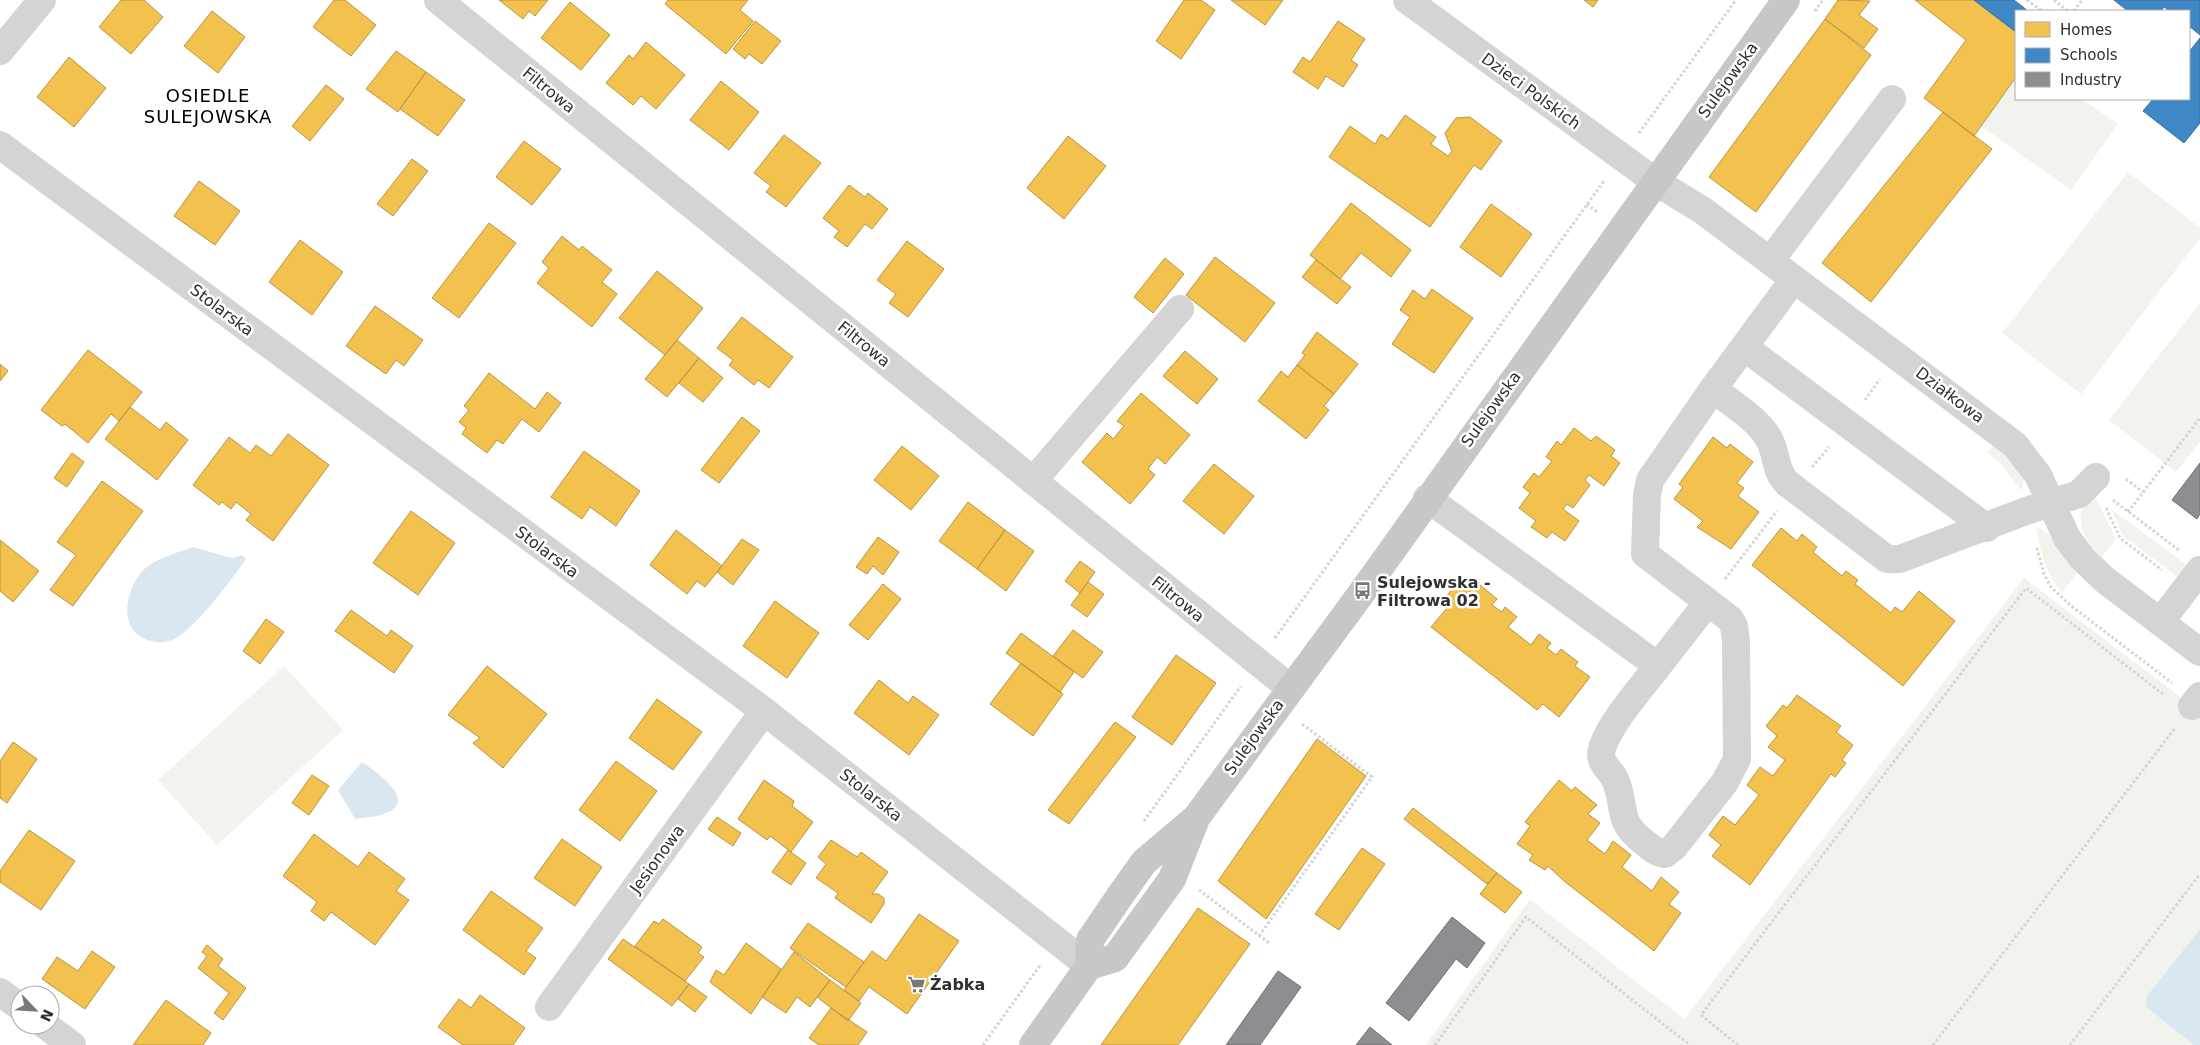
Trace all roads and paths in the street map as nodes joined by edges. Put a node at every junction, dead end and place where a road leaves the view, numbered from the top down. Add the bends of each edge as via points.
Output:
1 (42, 0) edge
2 (438, 0) edge
3 (1407, 0) edge
4 (1736, 0) edge
5 (1786, 0) edge
6 (1823, 0) edge
7 (2027, 0) edge
8 (2054, 0) edge
9 (2041, 10) edge
10 (2067, 10) edge
11 (1811, 16) dead end
12 (0, 52) edge
13 (1892, 99) dead end
14 (0, 145) edge
15 (1622, 156) junction
16 (1656, 182) junction
17 (1587, 204) junction
18 (1600, 214) dead end
19 (1770, 261) junction
20 (1794, 279) junction
21 (1180, 309) dead end
22 (1744, 347) junction
23 (1873, 373) dead end
24 (1889, 384) dead end
25 (1712, 389) junction
26 (2200, 418) edge
27 (1033, 481) junction
28 (2095, 483) junction
29 (1794, 490) junction
30 (1427, 498) junction
31 (2038, 507) junction
32 (2128, 512) junction
33 (1987, 528) junction
34 (2190, 571) edge
35 (1708, 602) junction
36 (2161, 622) junction
37 (2200, 652) edge
38 (1257, 663) junction
39 (1658, 666) junction
40 (1290, 688) junction
41 (2194, 704) edge
42 (764, 711) junction
43 (1307, 716) dead end
44 (1302, 724) junction
45 (1296, 732) dead end
46 (1143, 822) dead end
47 (2200, 874) edge
48 (1195, 886) dead end
49 (1259, 936) junction
50 (1058, 940) junction
51 (1268, 943) dead end
52 (1089, 966) junction
53 (549, 1007) dead end
54 (58, 1035) edge
55 (72, 1045) edge
56 (983, 1045) edge
57 (1033, 1045) edge
58 (1435, 1045) edge
59 (1690, 1045) edge
60 (1738, 1045) edge
61 (1933, 1045) edge
62 (2070, 1045) edge

1 - 12 street
2 - 27 street, Filtrowa
3 - 15 street, Dzieci Polskich
4 - 15 path
5 - 16 main road, Sulejowska
6 - 11 path
7 - 9 path
8 - 10 path
13 - 19 street
14 - 42 street, Stolarska
15 - 16 street, Dzieci Polskich
15 - 17 path
16 - 19 street, Działkowa via 1702,210
16 - 30 main road, Sulejowska
17 - 18 path
17 - 38 path
19 - 20 street, Działkowa
20 - 22 street
20 - 31 street, Działkowa via 2015,445 2038,475
21 - 27 street
22 - 25 street
22 - 33 street
23 - 24 path
25 - 29 street via 1759,426 1771,443 1781,478
25 - 35 street via 1650,480 1645,548 1649,558
26 - 32 path
27 - 38 street, Filtrowa
28 - 31 street via 2079,494
28 - 32 path
28 - 34 path via 2120,538
29 - 33 street via 1887,559 1900,559
29 - 35 path
30 - 39 street
30 - 40 main road, Sulejowska
31 - 33 street
31 - 36 street, Działkowa via 2105,580
31 - 41 path via 2044,574 2050,587
32 - 34 path
34 - 36 street
35 - 39 street
35 - 39 street via 1730,619 1735,630 1736,759 1725,782 1665,854 1656,851 1629,829 1615,779 1601,755 1611,729
36 - 37 street, Działkowa
38 - 40 street, Filtrowa
38 - 46 path
40 - 52 main road, Sulejowska via 1196,818 1172,879 1115,958
41 - 60 path via 2026,588 1701,1015
41 - 61 path
42 - 50 street, Stolarska
42 - 53 street, Jesionowa
43 - 44 path
44 - 45 path
44 - 49 path via 1372,777
47 - 62 path
48 - 49 path
49 - 51 path
50 - 52 street, Stolarska
50 - 56 path
52 - 57 main road
54 - 55 street
58 - 59 path via 1526,917

